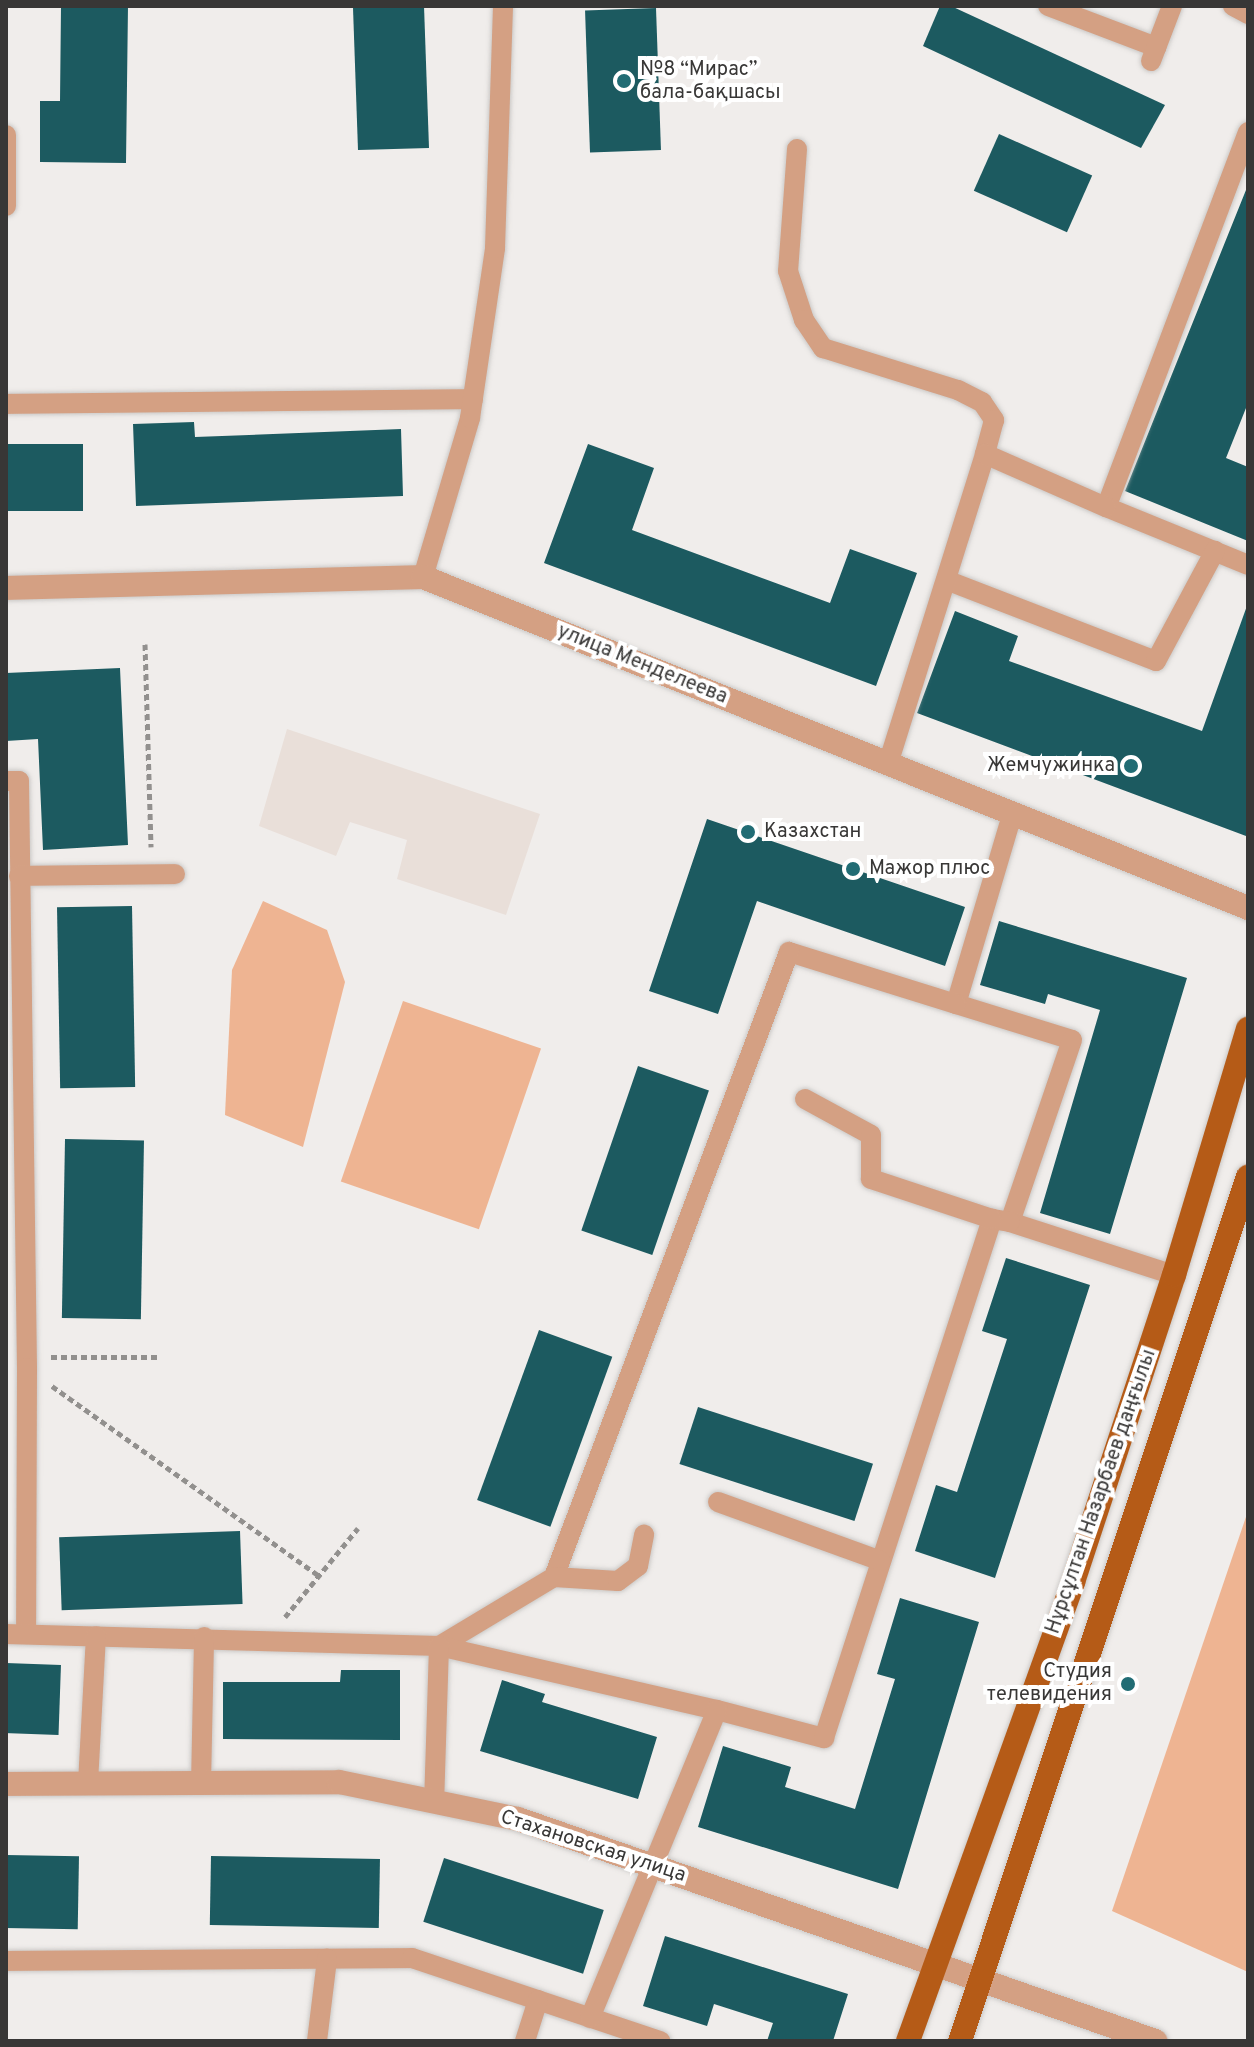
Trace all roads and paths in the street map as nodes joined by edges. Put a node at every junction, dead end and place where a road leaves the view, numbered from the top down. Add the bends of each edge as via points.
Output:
1 (503, 6) edge
2 (1048, 6) edge
3 (1172, 6) edge
4 (1233, 6) edge
5 (1248, 14) edge
6 (1248, 132) edge
7 (6, 135) edge
8 (797, 149) dead end
9 (6, 206) edge
10 (473, 399) junction
11 (6, 404) edge
12 (985, 454) junction
13 (1106, 507) junction
14 (1215, 551) junction
15 (1248, 565) edge
16 (423, 577) junction
17 (946, 580) junction
18 (6, 588) edge
19 (145, 644) dead end
20 (888, 764) junction
21 (6, 781) edge
22 (1012, 815) junction
23 (151, 874) junction
24 (175, 874) dead end
25 (19, 876) junction
26 (1248, 908) edge
27 (13, 981) edge
28 (956, 1004) junction
29 (1248, 1029) edge
30 (805, 1099) dead end
31 (1248, 1177) edge
32 (1001, 1221) junction
33 (1174, 1275) junction
34 (161, 1357) dead end
35 (26, 1362) junction
36 (718, 1502) dead end
37 (358, 1528) dead end
38 (644, 1535) dead end
39 (881, 1561) junction
40 (319, 1576) junction
41 (554, 1577) junction
42 (16, 1634) edge
43 (96, 1636) junction
44 (204, 1637) junction
45 (266, 1640) junction
46 (439, 1646) junction
47 (717, 1710) junction
48 (88, 1783) junction
49 (6, 1784) edge
50 (201, 1784) junction
51 (434, 1801) junction
52 (650, 1865) junction
53 (327, 1959) junction
54 (6, 1961) edge
55 (935, 1965) junction
56 (981, 1983) junction
57 (538, 2000) junction
58 (590, 2018) junction
59 (317, 2041) edge
60 (525, 2041) edge
61 (660, 2041) edge
62 (908, 2041) edge
63 (960, 2041) edge
64 (1155, 2041) edge

1 - 10 lane via 495,248
2 - 3 lane via 1154,54
4 - 5 lane
6 - 13 lane
7 - 9 lane
8 - 12 lane via 788,271 804,320 823,348 982,402 994,420
10 - 11 lane
10 - 16 lane
12 - 13 lane
12 - 17 lane
13 - 14 lane
14 - 15 lane
14 - 17 lane via 1156,661
16 - 18 street, улица Менделеева
16 - 20 street, улица Менделеева
17 - 20 lane
19 - 23 path
20 - 22 street, улица Менделеева
21 - 25 lane via 19,781
22 - 26 street, улица Менделеева
22 - 28 lane
23 - 24 lane
23 - 25 lane
25 - 27 lane
27 - 35 lane
28 - 32 lane via 1072,1040
28 - 41 lane via 789,952
29 - 33 main road, Нұрсұлтан Назарбаев даңғылы
30 - 32 lane via 871,1135 871,1179
31 - 56 main road, Нұрсұлтан Назарбаев даңғылы
32 - 33 lane
32 - 39 lane
33 - 55 main road, Нұрсұлтан Назарбаев даңғылы via 1073,1582
34 - 35 path
35 - 40 path
35 - 42 lane
36 - 39 lane
37 - 40 path
38 - 41 lane via 638,1566 618,1581
39 - 47 lane via 824,1738
40 - 45 path
41 - 46 lane
42 - 43 lane
43 - 44 lane
43 - 48 lane
44 - 45 lane
44 - 50 lane
45 - 46 lane
46 - 47 lane
46 - 51 lane
47 - 52 lane
48 - 49 street, Стахановская улица
48 - 50 street, Стахановская улица
50 - 51 street, Стахановская улица via 339,1782
51 - 52 street, Стахановская улица via 518,1819
52 - 55 street, Стахановская улица
52 - 58 lane
53 - 54 lane
53 - 57 lane via 412,1958
53 - 59 lane
55 - 56 street, Стахановская улица
55 - 62 main road, Нұрсұлтан Назарбаев даңғылы
56 - 63 main road, Нұрсұлтан Назарбаев даңғылы
56 - 64 street, Стахановская улица
57 - 58 lane
57 - 60 lane
58 - 61 lane

